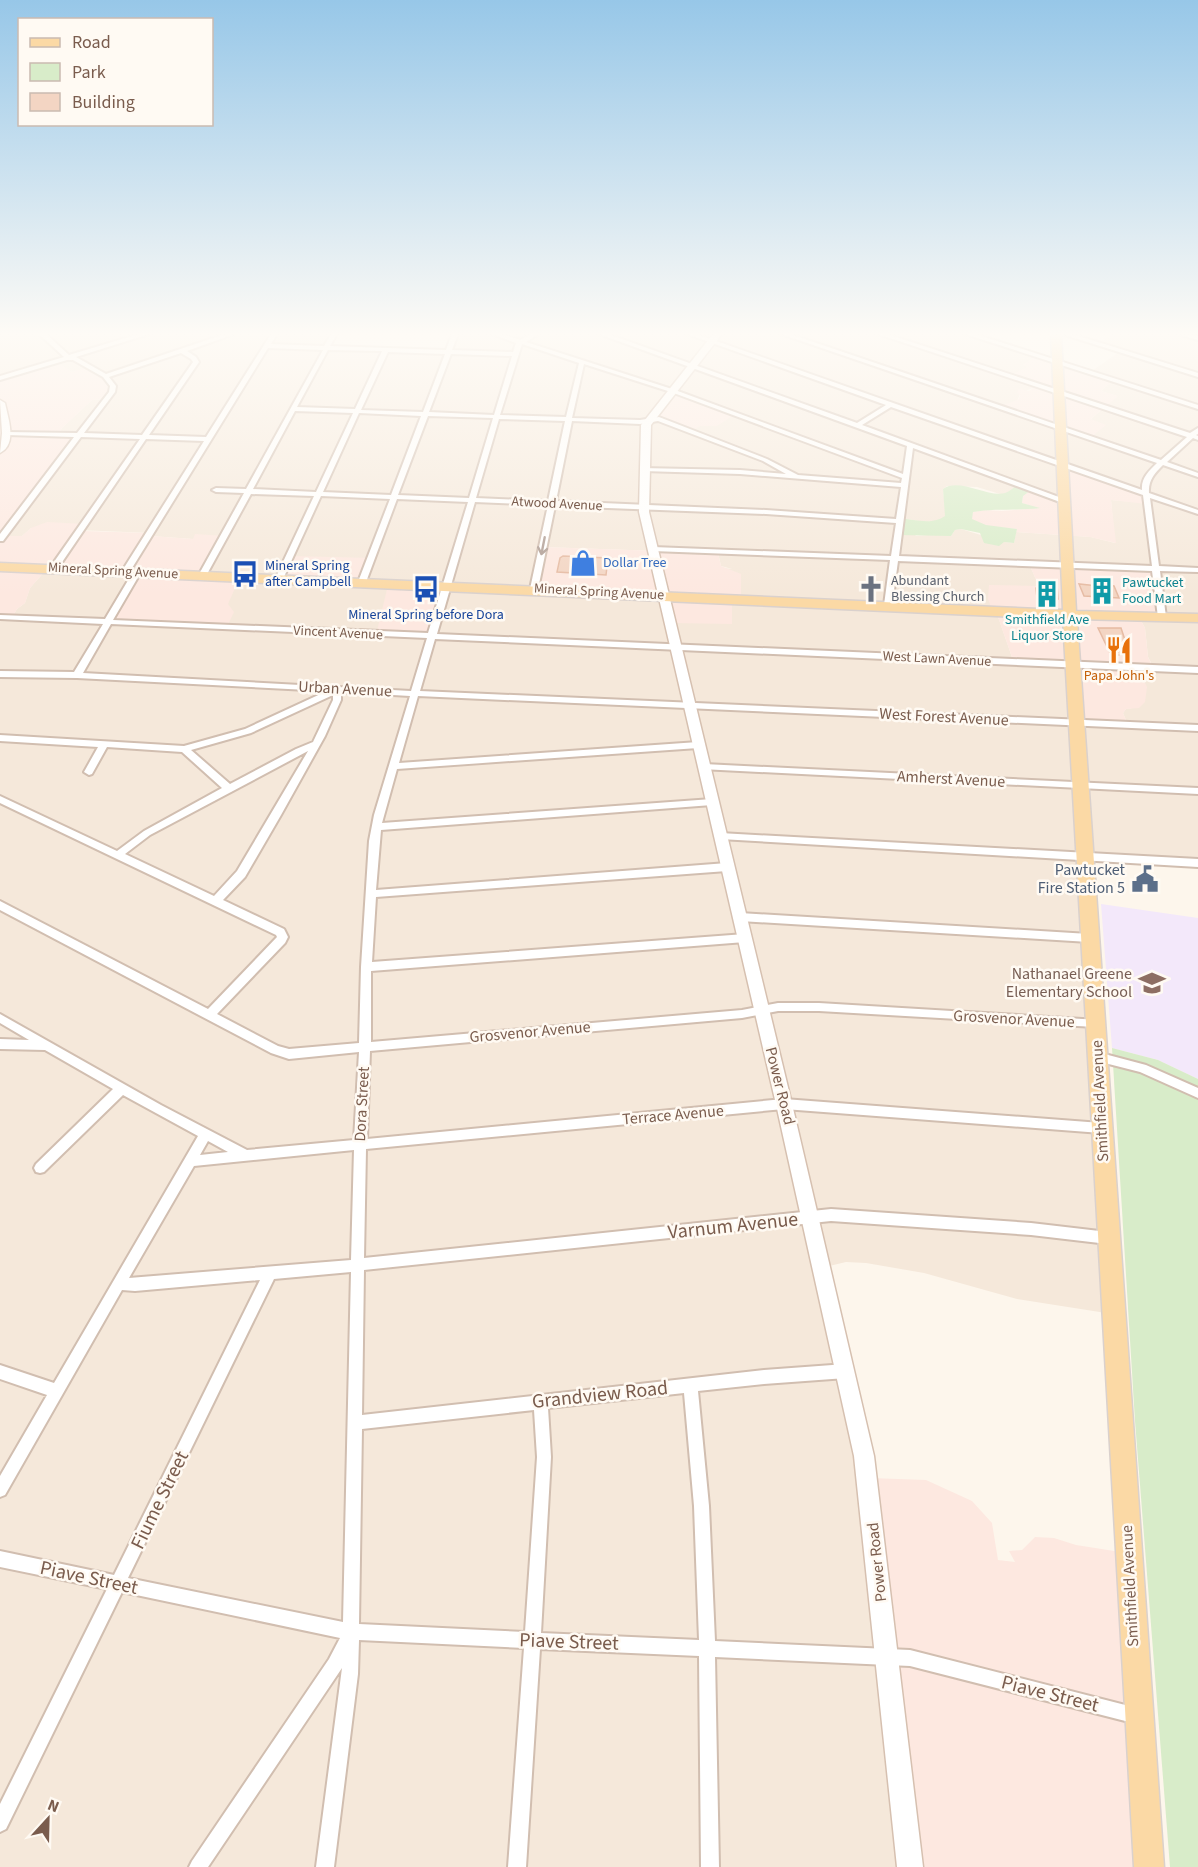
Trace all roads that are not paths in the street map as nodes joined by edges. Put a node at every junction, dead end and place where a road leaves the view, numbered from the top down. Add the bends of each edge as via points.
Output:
1 (4, 421) edge
2 (91, 421) edge
3 (155, 421) edge
4 (220, 421) edge
5 (287, 421) edge
6 (352, 421) edge
7 (422, 421) edge
8 (495, 421) edge
9 (569, 421) edge
10 (650, 421) edge
11 (665, 421) edge
12 (750, 421) edge
13 (843, 421) edge
14 (865, 421) edge
15 (940, 421) edge
16 (1040, 421) edge
17 (1060, 421) edge
18 (1150, 421) edge
19 (857, 426) junction
20 (1060, 428) junction
21 (7, 433) junction
22 (81, 435) junction
23 (1196, 435) edge
24 (145, 436) junction
25 (209, 439) junction
26 (910, 445) junction
27 (1, 447) edge
28 (1162, 463) junction
29 (1062, 464) junction
30 (643, 469) junction
31 (1198, 475) edge
32 (796, 476) junction
33 (904, 481) junction
34 (216, 490) dead end
35 (249, 491) junction
36 (1146, 493) junction
37 (317, 495) junction
38 (393, 497) junction
39 (472, 500) junction
40 (1063, 500) junction
41 (552, 504) junction
42 (643, 507) junction
43 (1198, 512) edge
44 (898, 520) junction
45 (0, 540) edge
46 (653, 549) junction
47 (894, 559) junction
48 (1066, 566) junction
49 (0, 567) edge
50 (1156, 568) junction
51 (53, 569) junction
52 (1198, 570) edge
53 (132, 572) junction
54 (202, 576) junction
55 (279, 579) junction
56 (362, 582) junction
57 (446, 586) junction
58 (534, 589) junction
59 (665, 595) junction
60 (888, 605) junction
61 (1068, 614) junction
62 (0, 617) edge
63 (1162, 617) junction
64 (1198, 618) edge
65 (109, 622) junction
66 (430, 637) junction
67 (677, 647) junction
68 (1072, 665) junction
69 (1198, 670) edge
70 (0, 674) edge
71 (77, 675) junction
72 (337, 690) junction
73 (415, 693) junction
74 (690, 706) junction
75 (1075, 723) junction
76 (1198, 728) edge
77 (0, 738) edge
78 (104, 744) junction
79 (698, 745) junction
80 (314, 746) junction
81 (184, 749) junction
82 (393, 766) junction
83 (704, 767) junction
84 (89, 772) dead end
85 (1079, 786) junction
86 (229, 789) junction
87 (1198, 791) edge
88 (0, 799) edge
89 (712, 802) junction
90 (376, 827) junction
91 (720, 836) junction
92 (118, 855) junction
93 (1083, 856) junction
94 (1198, 863) edge
95 (727, 867) junction
96 (372, 894) junction
97 (216, 901) junction
98 (0, 905) edge
99 (740, 917) junction
100 (745, 938) junction
101 (1089, 938) junction
102 (366, 967) junction
103 (760, 1010) junction
104 (210, 1014) junction
105 (0, 1018) edge
106 (1095, 1023) junction
107 (0, 1044) edge
108 (46, 1044) junction
109 (365, 1047) junction
110 (1097, 1057) junction
111 (122, 1088) junction
112 (1198, 1093) edge
113 (784, 1104) junction
114 (1101, 1128) junction
115 (205, 1135) junction
116 (360, 1143) junction
117 (246, 1155) junction
118 (189, 1161) junction
119 (40, 1168) dead end
120 (811, 1218) junction
121 (1108, 1238) junction
122 (358, 1265) junction
123 (270, 1273) junction
124 (118, 1284) junction
125 (846, 1371) junction
126 (0, 1372) edge
127 (690, 1386) junction
128 (56, 1391) junction
129 (541, 1401) junction
130 (355, 1423) junction
131 (0, 1490) edge
132 (0, 1559) edge
133 (118, 1584) junction
134 (351, 1632) junction
135 (533, 1640) junction
136 (706, 1647) junction
137 (888, 1656) junction
138 (1137, 1716) junction
139 (0, 1823) edge
140 (198, 1867) edge
141 (325, 1867) edge
142 (516, 1867) edge
143 (710, 1867) edge
144 (910, 1867) edge
145 (1149, 1867) edge

1 - 21 main road
2 - 22 street
3 - 24 street
4 - 25 street
5 - 35 street
6 - 37 street
7 - 38 street
8 - 39 street, Dora Street
9 - 41 street
10 - 30 main road, Power Road via 644,436
11 - 32 street
12 - 33 street
13 - 19 street
14 - 19 street
15 - 29 street
16 - 20 street
17 - 20 main road, Smithfield Avenue
18 - 23 street
19 - 26 street
20 - 28 street
20 - 29 main road, Smithfield Avenue
21 - 22 street
21 - 27 main road
22 - 24 street
22 - 45 street
23 - 28 street
24 - 25 street
24 - 51 street
25 - 53 street
26 - 33 street
26 - 40 street
28 - 31 street
28 - 36 street via 1148,476
29 - 36 street
29 - 40 main road, Smithfield Avenue
30 - 32 street
30 - 42 main road, Power Road
32 - 33 street
33 - 44 street
34 - 35 street, Atwood Avenue
35 - 37 street, Atwood Avenue
35 - 54 street
36 - 43 street
36 - 50 street
37 - 38 street, Atwood Avenue
37 - 55 street
38 - 39 street, Atwood Avenue
38 - 56 street
39 - 41 street, Atwood Avenue
39 - 57 street, Dora Street
40 - 48 main road, Smithfield Avenue
41 - 42 street, Atwood Avenue
41 -> 58 street
42 - 44 street, Atwood Avenue
42 - 46 main road, Power Road
44 - 47 street
46 - 47 street
46 - 59 main road, Power Road
47 - 48 street
47 - 60 street
48 - 50 street
48 - 61 main road, Smithfield Avenue
49 - 51 main road, Mineral Spring Avenue
50 - 52 street
50 - 63 street
51 - 53 main road, Mineral Spring Avenue
53 - 54 main road, Mineral Spring Avenue
53 - 65 street
54 - 55 main road, Mineral Spring Avenue
55 - 56 main road, Mineral Spring Avenue
56 - 57 main road, Mineral Spring Avenue
57 - 58 main road, Mineral Spring Avenue
57 - 66 street, Dora Street
58 - 59 main road, Mineral Spring Avenue
59 - 60 main road, Mineral Spring Avenue
59 - 67 main road, Power Road
60 - 61 main road, Mineral Spring Avenue
61 - 63 main road, Mineral Spring Avenue
61 - 68 main road, Smithfield Avenue
62 - 65 street, Vincent Avenue
63 - 64 main road, Mineral Spring Avenue
65 - 66 street, Vincent Avenue
65 - 71 street
66 - 67 street, Vincent Avenue
66 - 73 street, Dora Street
67 - 68 street, West Lawn Avenue
67 - 74 main road, Power Road
68 - 69 street, West Lawn Avenue
68 - 75 main road, Smithfield Avenue
70 - 71 street, Urban Avenue
71 - 72 street, Urban Avenue
72 - 73 street, Urban Avenue
72 - 80 street via 338,700
72 - 81 street via 248,730
73 - 74 street, Urban Avenue
73 - 82 street, Dora Street
74 - 75 street, West Forest Avenue
74 - 79 main road, Power Road
75 - 76 street, West Forest Avenue
75 - 85 main road, Smithfield Avenue
77 - 78 street
78 - 81 street
78 - 84 street
79 - 82 street
79 - 83 main road, Power Road
80 - 86 street
80 - 97 street via 241,874
81 - 86 street
82 - 90 street, Dora Street
83 - 85 street, Amherst Avenue
83 - 89 main road, Power Road
85 - 87 street, Amherst Avenue
85 - 93 main road, Smithfield Avenue
86 - 92 street via 147,833
88 - 92 street
89 - 90 street
89 - 91 main road, Power Road
90 - 96 street, Dora Street
91 - 93 street
91 - 95 main road, Power Road
92 - 97 street
93 - 94 street
93 - 101 main road, Smithfield Avenue
95 - 96 street
95 - 99 main road, Power Road
96 - 102 street, Dora Street
97 - 104 street via 283,937
98 - 104 street, Grosvenor Avenue
99 - 100 main road, Power Road
99 - 101 street
100 - 102 street
100 - 103 main road, Power Road
101 - 106 main road, Smithfield Avenue
102 - 109 street, Dora Street
103 - 106 street, Grosvenor Avenue via 819,1007
103 - 109 street, Grosvenor Avenue
103 - 113 main road, Power Road
104 - 109 street, Grosvenor Avenue via 282,1053
105 - 108 street
106 - 110 main road, Smithfield Avenue
107 - 108 street
108 - 111 street
109 - 116 street, Dora Street
110 - 112 street via 1142,1068
110 - 114 main road, Smithfield Avenue
111 - 115 street
111 - 119 street
113 - 114 street, Terrace Avenue
113 - 116 street, Terrace Avenue
113 - 120 main road, Power Road
114 - 121 main road, Smithfield Avenue
115 - 117 street
115 - 118 street
116 - 117 street, Terrace Avenue
116 - 122 street, Dora Street
117 - 118 street, Terrace Avenue
118 - 124 street
120 - 121 street, Varnum Avenue via 855,1216
120 - 122 street, Varnum Avenue
120 - 125 main road, Power Road
121 - 138 main road, Smithfield Avenue
122 - 123 street, Varnum Avenue
122 - 130 street, Dora Street
123 - 124 street, Varnum Avenue via 135,1286
123 - 133 street, Fiume Street
124 - 128 street
125 - 127 street, Grandview Road
125 - 137 main road, Power Road via 868,1482
126 - 128 street
127 - 129 street, Grandview Road
127 - 136 street via 700,1460
128 - 131 street
129 - 130 street, Grandview Road
129 - 135 street via 544,1457
130 - 134 street, Dora Street
132 - 133 street, Piave Street
133 - 134 street, Piave Street
133 - 139 street, Fiume Street
134 - 135 street, Piave Street
134 - 140 street via 335,1665
134 - 141 street, Dora Street via 347,1707
135 - 136 street, Piave Street
135 - 142 street
136 - 137 street, Piave Street
136 - 143 street
137 - 138 street, Piave Street via 910,1658
137 - 144 main road, Power Road
138 - 145 main road, Smithfield Avenue

